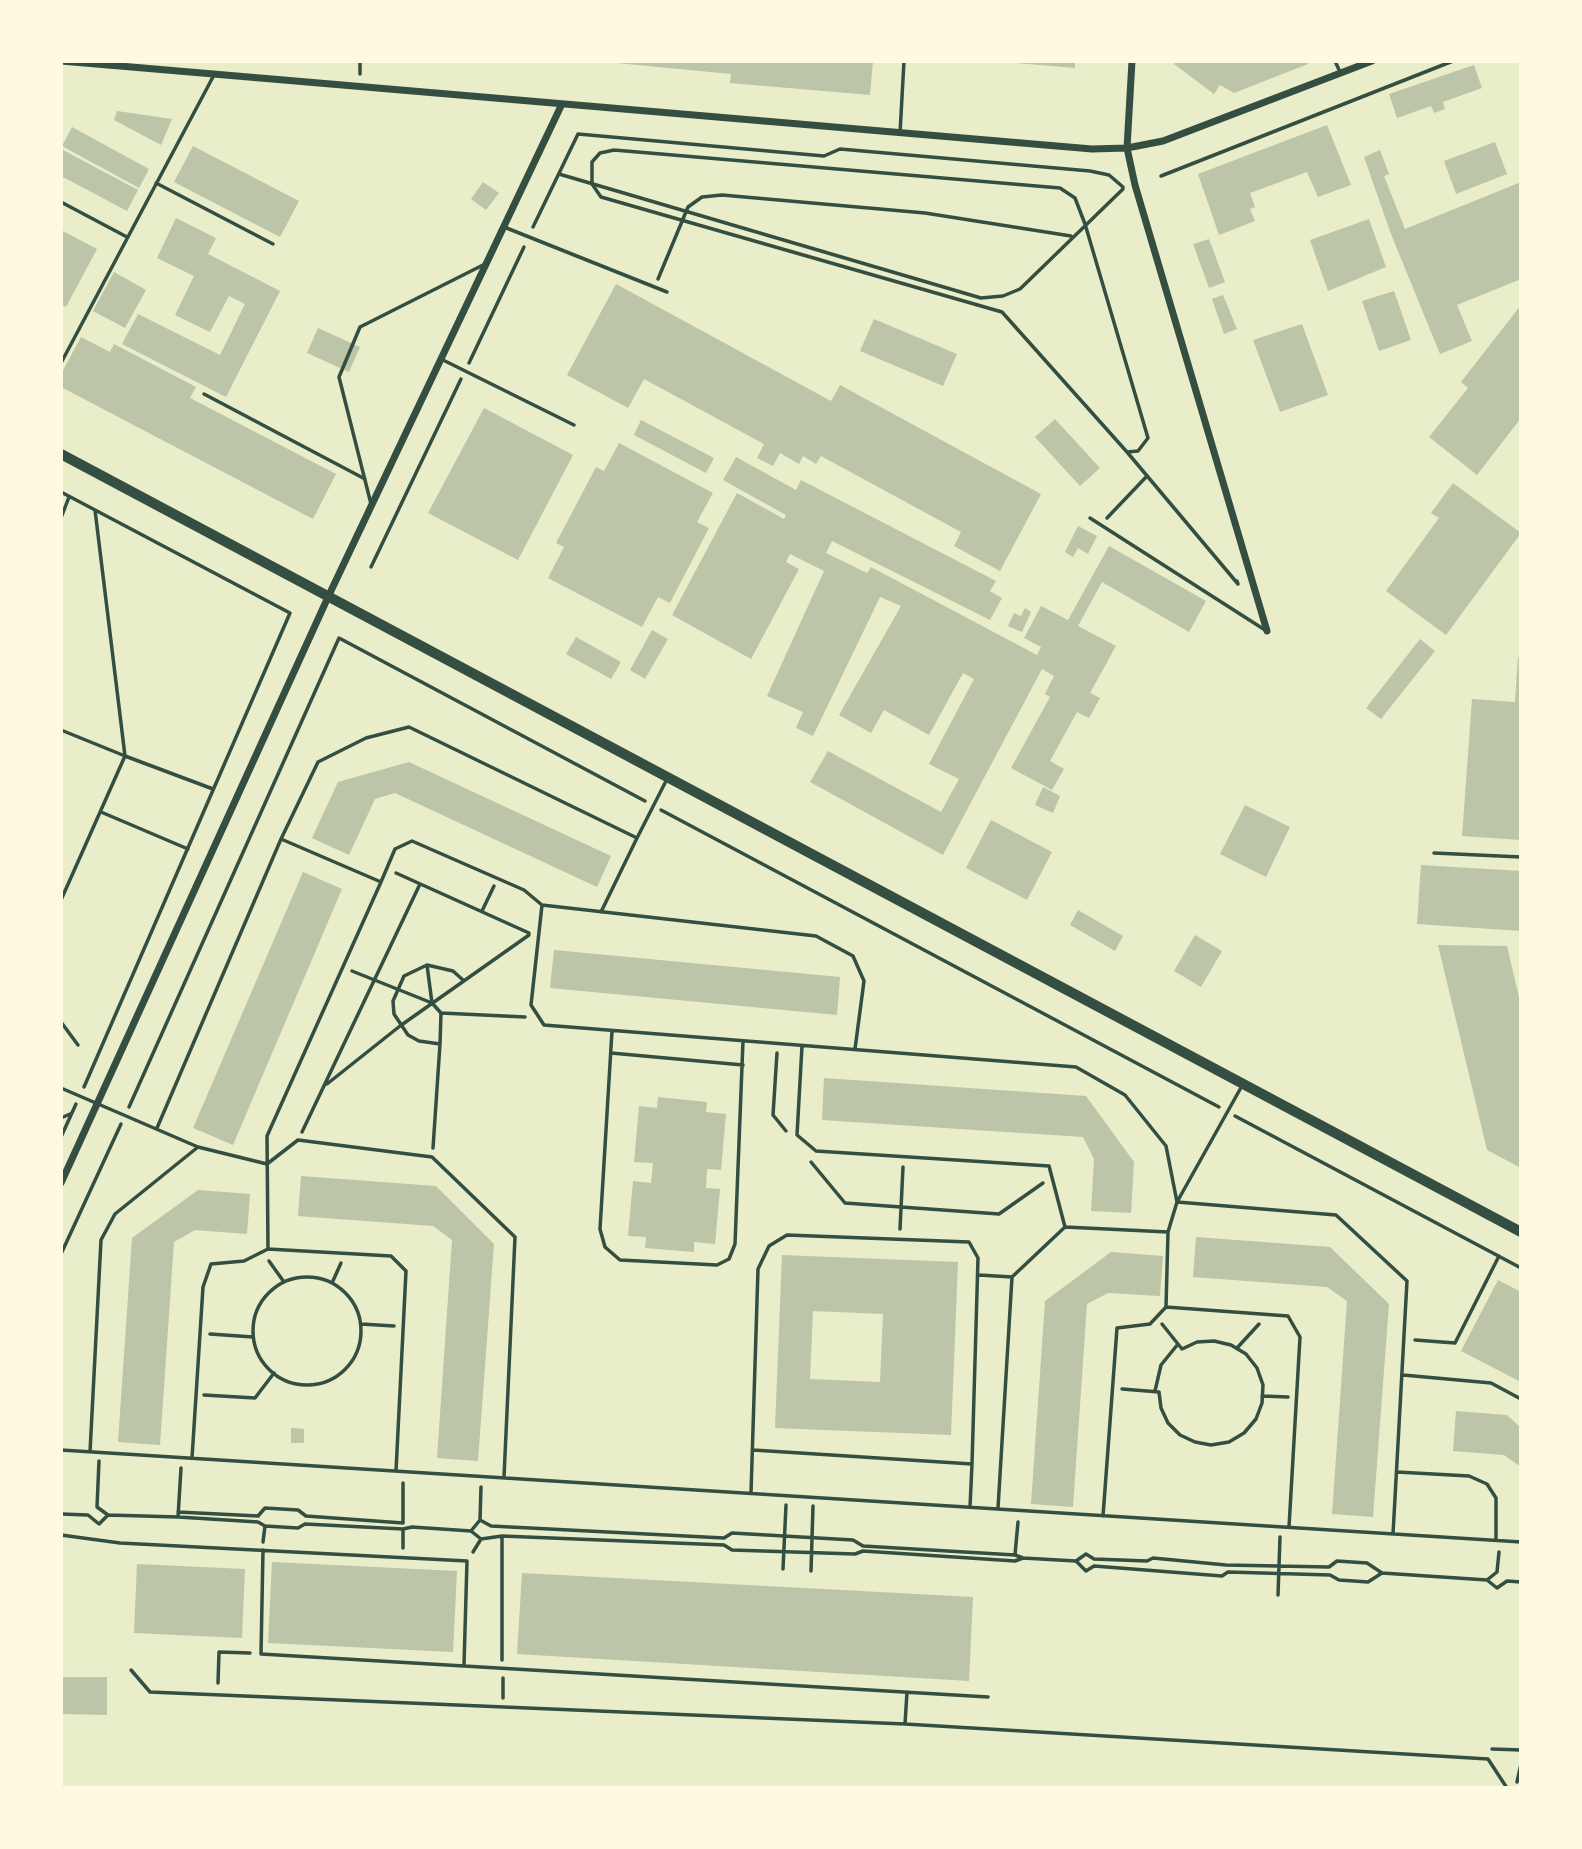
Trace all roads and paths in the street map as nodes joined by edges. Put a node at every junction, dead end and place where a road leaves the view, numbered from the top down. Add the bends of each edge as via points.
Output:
1 (61, 61) edge
2 (360, 61) edge
3 (904, 61) edge
4 (1132, 61) edge
5 (1335, 61) edge
6 (1372, 61) edge
7 (1453, 61) edge
8 (1340, 74) junction
9 (214, 75) junction
10 (360, 76) dead end
11 (561, 106) junction
12 (900, 133) junction
13 (1127, 148) junction
14 (559, 174) junction
15 (1161, 176) dead end
16 (156, 183) junction
17 (592, 184) junction
18 (1123, 188) junction
19 (1127, 201) dead end
20 (61, 202) edge
21 (685, 212) junction
22 (681, 222) junction
23 (1085, 224) junction
24 (504, 227) junction
25 (1071, 236) junction
26 (127, 237) junction
27 (528, 238) junction
28 (273, 244) dead end
29 (486, 263) junction
30 (655, 288) junction
31 (667, 292) dead end
32 (441, 359) junction
33 (61, 363) edge
34 (465, 371) junction
35 (204, 394) dead end
36 (574, 425) dead end
37 (1127, 452) junction
38 (61, 454) edge
39 (1147, 476) junction
40 (365, 479) junction
41 (61, 492) edge
42 (69, 496) junction
43 (371, 507) junction
44 (95, 510) junction
45 (1112, 513) dead end
46 (61, 518) edge
47 (1090, 518) dead end
48 (371, 567) dead end
49 (1234, 571) dead end
50 (329, 596) junction
51 (1267, 631) joint
52 (61, 730) edge
53 (125, 756) junction
54 (668, 777) junction
55 (213, 789) junction
56 (653, 806) junction
57 (101, 812) junction
58 (637, 838) junction
59 (281, 839) junction
60 (188, 849) junction
61 (1434, 853) dead end
62 (1521, 857) edge
63 (386, 869) junction
64 (498, 878) junction
65 (381, 882) junction
66 (420, 884) junction
67 (61, 900) edge
68 (542, 905) junction
69 (482, 912) junction
70 (601, 912) junction
71 (539, 928) junction
72 (531, 934) junction
73 (61, 961) edge
74 (427, 965) junction
75 (343, 968) junction
76 (61, 975) edge
77 (375, 979) junction
78 (463, 980) junction
79 (396, 988) junction
80 (432, 1003) junction
81 (441, 1013) junction
82 (539, 1018) junction
83 (61, 1021) edge
84 (400, 1026) junction
85 (612, 1031) junction
86 (743, 1041) junction
87 (440, 1044) junction
88 (778, 1044) junction
89 (78, 1045) dead end
90 (802, 1045) junction
91 (855, 1050) junction
92 (611, 1053) junction
93 (743, 1065) junction
94 (326, 1084) junction
95 (1243, 1084) junction
96 (61, 1088) edge
97 (80, 1096) junction
98 (97, 1103) junction
99 (1227, 1111) junction
100 (72, 1113) junction
101 (125, 1115) junction
102 (61, 1118) edge
103 (158, 1128) junction
104 (790, 1136) dead end
105 (61, 1137) edge
106 (298, 1140) junction
107 (198, 1147) junction
108 (806, 1155) dead end
109 (904, 1156) junction
110 (432, 1157) junction
111 (267, 1164) junction
112 (1051, 1173) junction
113 (61, 1183) edge
114 (1177, 1202) junction
115 (901, 1207) junction
116 (1065, 1227) junction
117 (1168, 1232) junction
118 (1521, 1232) edge
119 (899, 1238) junction
120 (265, 1251) junction
121 (346, 1253) junction
122 (61, 1254) edge
123 (1499, 1256) junction
124 (1521, 1268) edge
125 (979, 1275) junction
126 (1012, 1277) junction
127 (284, 1282) junction
128 (332, 1283) junction
129 (1166, 1307) junction
130 (1267, 1315) junction
131 (1156, 1317) junction
132 (361, 1324) junction
133 (403, 1327) junction
134 (200, 1334) junction
135 (253, 1337) junction
136 (1404, 1339) junction
137 (1178, 1344) junction
138 (1237, 1348) junction
139 (274, 1373) junction
140 (1403, 1375) junction
141 (1112, 1388) junction
142 (1155, 1391) junction
143 (196, 1395) junction
144 (1262, 1396) junction
145 (1297, 1397) junction
146 (1521, 1399) edge
147 (61, 1450) edge
148 (753, 1450) junction
149 (90, 1452) junction
150 (100, 1452) junction
151 (181, 1457) junction
152 (192, 1458) junction
153 (972, 1464) junction
154 (396, 1471) junction
155 (403, 1471) junction
156 (1397, 1472) junction
157 (482, 1476) junction
158 (504, 1478) junction
159 (751, 1493) junction
160 (786, 1495) junction
161 (813, 1497) junction
162 (97, 1507) junction
163 (970, 1507) junction
164 (998, 1509) junction
165 (1018, 1510) junction
166 (61, 1514) edge
167 (88, 1515) junction
168 (108, 1515) junction
169 (178, 1515) junction
170 (1103, 1516) junction
171 (480, 1520) junction
172 (403, 1522) junction
173 (412, 1527) junction
174 (1280, 1527) junction
175 (1290, 1527) junction
176 (403, 1530) junction
177 (471, 1531) junction
178 (1393, 1534) junction
179 (61, 1535) edge
180 (502, 1536) junction
181 (784, 1536) junction
182 (812, 1538) junction
183 (481, 1539) junction
184 (1497, 1540) junction
185 (1521, 1542) edge
186 (262, 1550) junction
187 (784, 1551) junction
188 (811, 1552) junction
189 (1016, 1555) junction
190 (402, 1557) junction
191 (1023, 1558) junction
192 (467, 1561) junction
193 (1076, 1561) junction
194 (1279, 1566) junction
195 (783, 1569) dead end
196 (811, 1571) dead end
197 (1497, 1572) junction
198 (1279, 1573) junction
199 (1382, 1573) junction
200 (1488, 1580) junction
201 (1507, 1581) junction
202 (1521, 1582) edge
203 (1278, 1595) dead end
204 (261, 1654) junction
205 (464, 1665) junction
206 (502, 1668) junction
207 (131, 1670) dead end
208 (908, 1692) junction
209 (218, 1696) junction
210 (988, 1697) dead end
211 (503, 1709) junction
212 (905, 1724) junction
213 (1521, 1764) edge
214 (1507, 1788) edge
215 (1516, 1788) edge

1 - 9 street
2 - 10 path
3 - 12 lane
4 - 13 street
5 - 8 lane
6 - 8 street
7 - 15 path
8 - 13 street via 1163,141
9 - 11 street
9 - 16 lane
11 - 12 street
11 - 24 street
12 - 13 street
13 - 51 street
14 - 17 path
14 - 18 path via 578,134 824,156 840,149 1090,171 1109,175
14 - 27 path
16 - 26 lane
16 - 28 lane
17 - 21 path
17 - 22 path via 601,197
17 - 23 path via 592,163 600,153 614,150 1060,188 1075,198
18 - 19 path
18 - 23 path
20 - 26 lane
21 - 22 path
21 - 25 path via 702,197 722,195 925,213
21 - 25 path via 981,298 1020,289
22 - 30 path
22 - 37 path via 1002,312
23 - 25 path
23 - 37 path via 1148,438 1138,451
24 - 27 lane
24 - 29 street
26 - 33 lane
27 - 30 lane
27 - 34 path
29 - 32 street
29 - 40 lane via 360,327 339,377
30 - 31 lane
32 - 34 lane
32 - 43 street
34 - 36 lane
34 - 48 path
35 - 40 lane
37 - 39 path
38 - 50 main road
39 - 45 path
39 - 49 path via 1238,584
40 - 43 lane
41 - 42 path
42 - 44 path
42 - 46 path
43 - 50 street
44 - 53 path
44 - 55 path via 290,613
47 - 51 lane
50 - 54 main road
50 - 98 street
52 - 53 path
53 - 55 path
53 - 57 path
54 - 56 lane
54 - 95 main road
55 - 60 path
56 - 58 lane
56 - 99 path
56 - 101 path via 339,638
57 - 60 path
57 - 67 path
58 - 59 lane via 409,727 366,738 318,762
58 - 70 lane
59 - 65 lane
59 - 103 lane
60 - 97 path
61 - 62 lane
63 - 64 lane via 395,849 412,841
63 - 65 lane
63 - 66 path
64 - 68 lane
64 - 69 path
65 - 75 lane
66 - 69 path
66 - 77 path
68 - 70 lane
68 - 71 lane
69 - 72 path
70 - 91 lane via 816,936 853,956 864,981
71 - 72 path
71 - 82 lane via 531,1005
72 - 78 path
73 - 76 path
74 - 78 path via 453,971
74 - 79 path via 404,976
74 - 80 path
75 - 77 path
75 - 111 lane via 267,1136
77 - 79 path
77 - 94 path
78 - 80 path
79 - 80 path
79 - 84 path via 394,1014
80 - 81 path
80 - 84 path
81 - 82 path
81 - 87 path
82 - 85 lane via 544,1025
83 - 89 path
84 - 87 path via 419,1041
84 - 94 path
85 - 86 lane
85 - 92 lane
86 - 88 lane
86 - 93 lane
87 - 110 path
88 - 90 lane
88 - 104 path via 774,1115
90 - 91 lane
90 - 109 lane via 797,1135 816,1151
91 - 114 lane via 1076,1067 1125,1095 1166,1146
92 - 93 lane
92 - 93 lane via 600,1229 605,1247 620,1260 718,1265 729,1259 735,1244
94 - 106 path
95 - 99 lane
95 - 118 main road
96 - 97 lane
97 - 98 lane
97 - 100 path
98 - 101 lane
98 - 113 street
99 - 114 lane
99 - 123 path
100 - 102 path
100 - 105 path
101 - 103 lane
101 - 122 path
103 - 107 lane
106 - 110 lane
106 - 111 lane
107 - 111 lane
107 - 149 lane via 115,1214 101,1240
108 - 115 path via 845,1203
109 - 112 lane via 1049,1166
109 - 115 path
110 - 158 lane via 516,1237
111 - 120 lane
112 - 115 path via 1040,1187 999,1213
112 - 116 lane
114 - 117 lane
114 - 136 lane via 1336,1215 1407,1280
115 - 119 path
116 - 117 lane
116 - 126 lane
117 - 129 lane
119 - 125 lane via 969,1242 978,1258
119 - 148 lane via 788,1234 769,1246 758,1269
120 - 121 lane
120 - 127 path
120 - 134 lane via 244,1261 211,1264 203,1287
121 - 128 path
121 - 133 lane via 391,1256 406,1271
123 - 124 path
123 - 136 path via 1455,1343
125 - 126 lane
125 - 153 lane
126 - 164 lane
127 - 128 path via 305,1277
127 - 135 path via 261,1303
128 - 132 path via 352,1300
129 - 130 lane
129 - 131 lane
130 - 138 path
130 - 145 lane via 1288,1316 1300,1337
131 - 137 path
131 - 141 lane via 1150,1324 1117,1328
132 - 133 path
132 - 139 path via 358,1352 334,1378 300,1385
133 - 154 lane
134 - 135 path
134 - 143 lane
135 - 139 path via 258,1354
136 - 140 lane
137 - 138 path via 1182,1349 1214,1341
137 - 142 path via 1161,1365
138 - 144 path via 1257,1368
139 - 143 path via 254,1398
140 - 146 lane via 1491,1383
140 - 156 lane
141 - 142 path
141 - 170 lane
142 - 144 path via 1168,1423 1180,1435 1212,1445 1244,1433 1256,1419
143 - 152 lane
144 - 145 path
145 - 175 lane
147 - 149 lane
148 - 153 lane
148 - 159 lane
149 - 150 lane
150 - 151 lane
150 - 162 path
151 - 152 lane
151 - 169 path
152 - 154 lane
153 - 163 lane
154 - 155 lane
155 - 157 lane
155 - 172 path
156 - 178 lane
156 - 184 lane via 1469,1476 1487,1484 1496,1498
157 - 158 lane
157 - 171 path
158 - 159 lane
159 - 160 lane
160 - 161 lane
160 - 181 path
161 - 163 lane
161 - 182 path
162 - 167 path
162 - 168 path
163 - 164 lane
164 - 165 lane
165 - 170 lane
165 - 189 path
166 - 167 path
167 - 168 path via 99,1524
168 - 169 path
169 - 172 path via 258,1516 265,1508 298,1510 306,1516
169 - 176 path via 265,1526
170 - 174 lane
171 - 177 path
171 - 181 path via 491,1526 642,1534
172 - 173 path
173 - 176 path
173 - 177 path
174 - 175 lane
174 - 194 path
175 - 178 lane
176 - 190 path
177 - 183 path
178 - 184 lane
179 - 186 lane via 120,1543
180 - 183 path
180 - 187 path
180 - 206 path
181 - 182 path
181 - 187 path
182 - 188 path
182 - 189 path via 853,1540 863,1546
183 - 192 path
184 - 185 lane
184 - 197 path
186 - 190 lane
186 - 204 lane
187 - 188 path
187 - 195 path
188 - 191 path
188 - 196 path
189 - 191 path
190 - 192 lane
191 - 193 path
192 - 205 lane
193 - 194 path via 1086,1554 1094,1559
193 - 198 path via 1086,1571 1094,1566 1222,1576 1228,1572
194 - 198 path
194 - 199 path via 1367,1563
197 - 200 path
197 - 201 path
198 - 199 path via 1368,1581
198 - 203 path
199 - 200 path
200 - 201 path via 1497,1588
201 - 202 path
204 - 205 lane
204 - 209 path via 219,1652
205 - 206 lane
206 - 208 lane
206 - 211 path
207 - 209 lane via 150,1692
208 - 210 lane
208 - 212 lane
209 - 211 lane
211 - 212 lane
212 - 214 lane via 1488,1759
213 - 215 path

